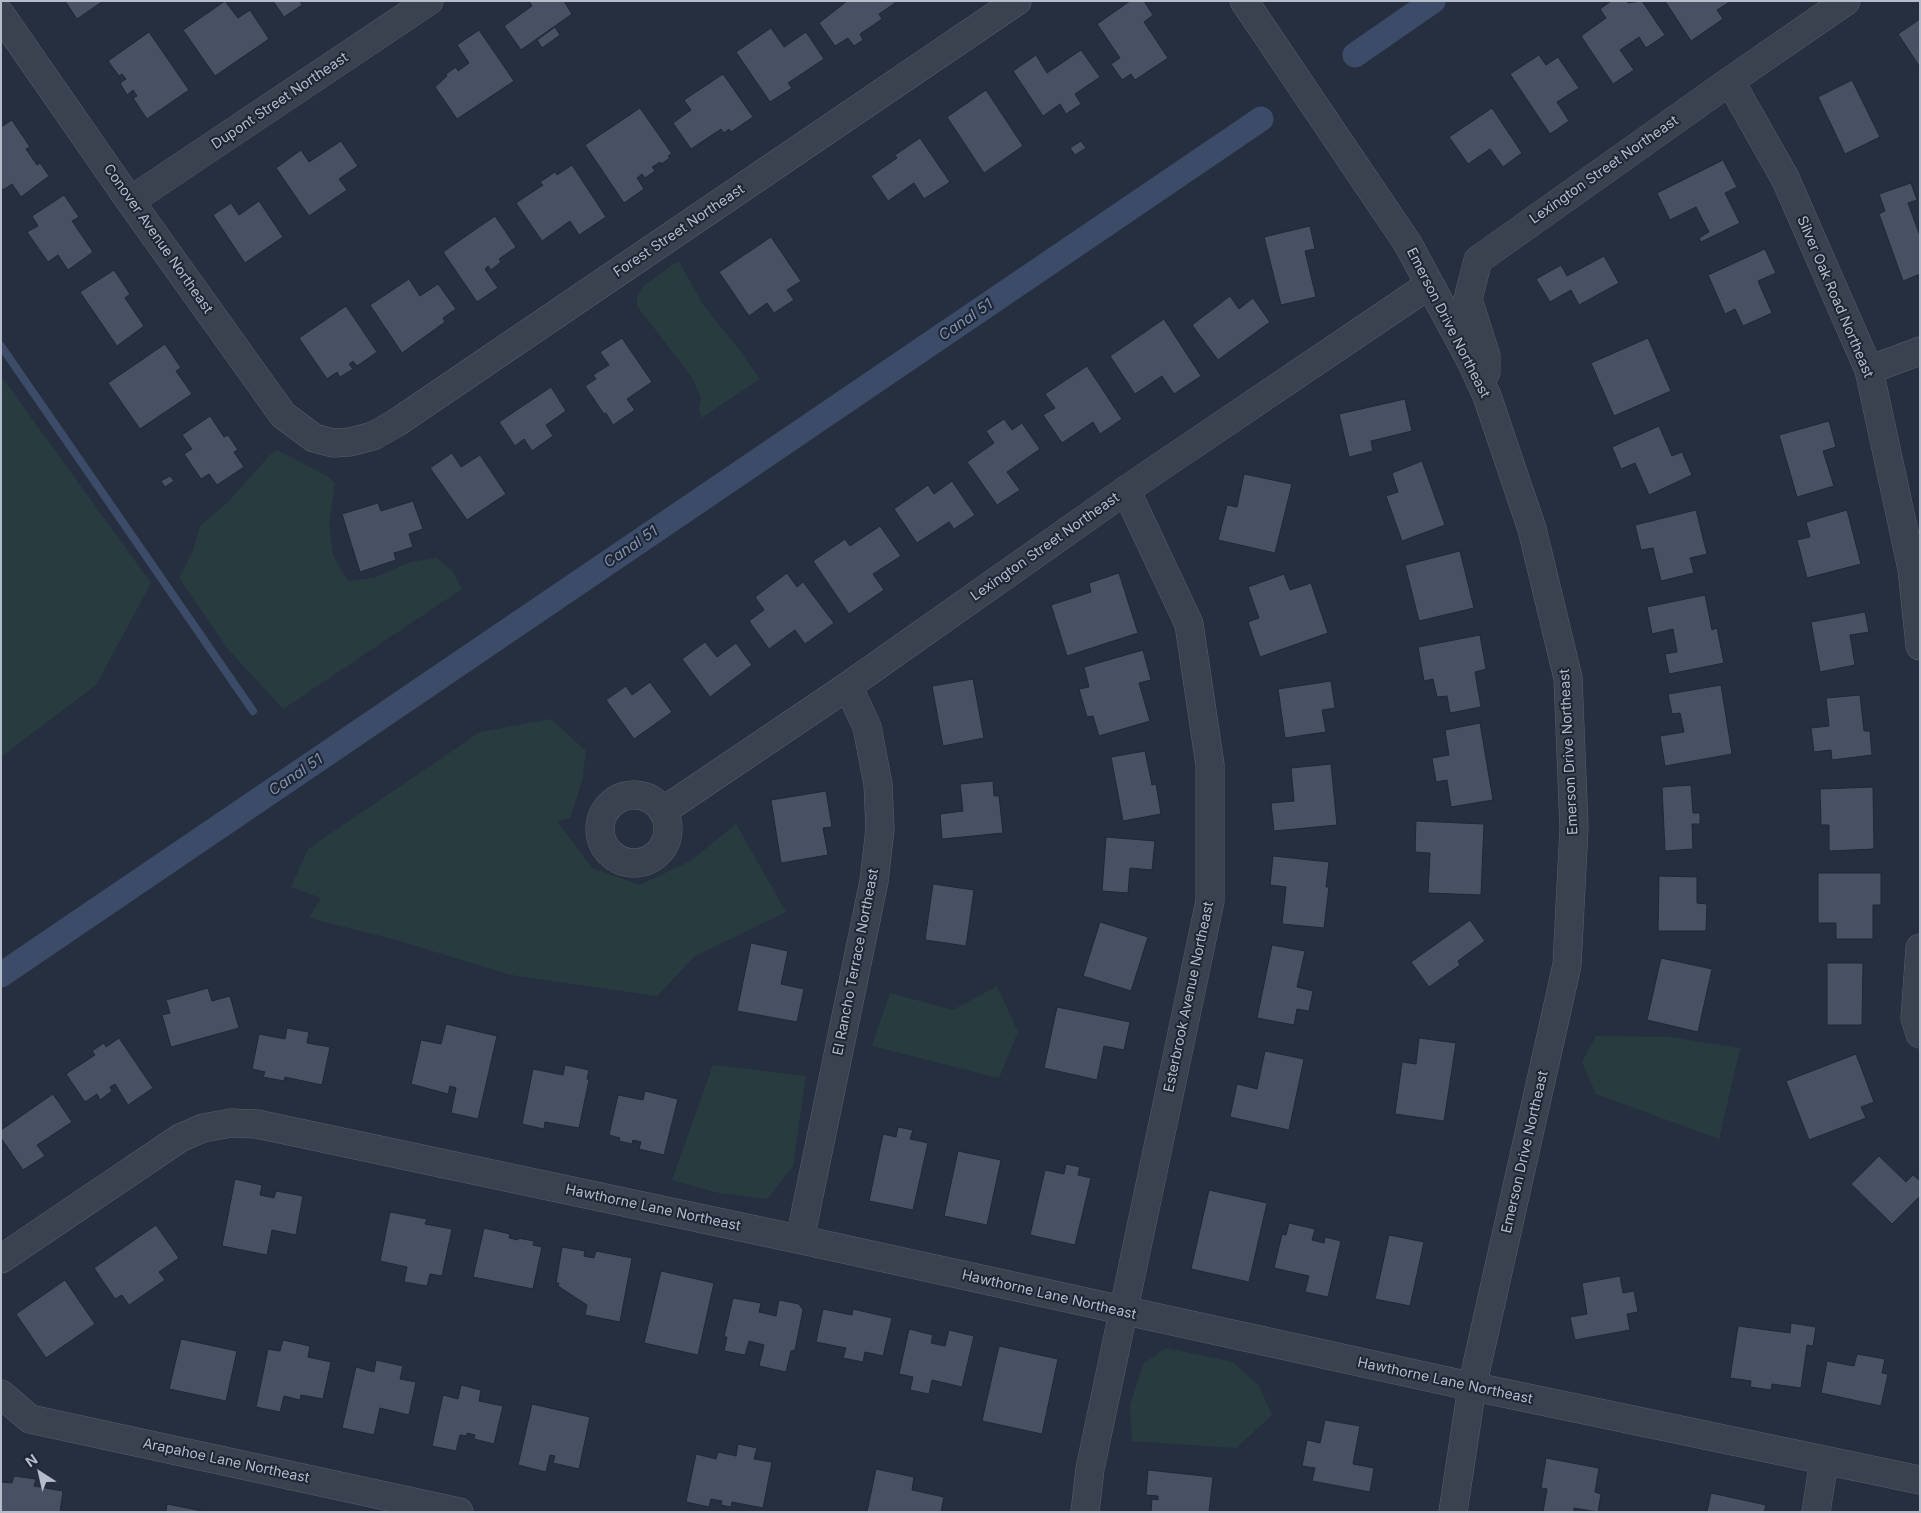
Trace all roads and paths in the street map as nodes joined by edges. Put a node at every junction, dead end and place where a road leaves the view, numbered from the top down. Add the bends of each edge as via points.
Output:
1 (429, 1) edge
2 (1017, 1) edge
3 (1244, 1) edge
4 (1846, 1) edge
5 (1, 15) edge
6 (1730, 81) junction
7 (130, 201) junction
8 (1429, 285) junction
9 (1920, 351) edge
10 (1869, 370) junction
11 (1487, 396) junction
12 (333, 443) joint
13 (1126, 490) junction
14 (1920, 646) edge
15 (848, 686) junction
16 (664, 812) dead end
17 (1920, 948) edge
18 (1920, 1034) edge
19 (800, 1239) junction
20 (1, 1259) edge
21 (1123, 1311) junction
22 (1472, 1387) junction
23 (1, 1394) edge
24 (1824, 1461) junction
25 (1920, 1480) edge
26 (459, 1512) edge
27 (1085, 1512) edge
28 (1453, 1512) edge
29 (1816, 1512) edge

1 - 7 street, Dupont Street Northeast
2 - 12 street, Forest Street Northeast via 396,423 373,436
3 - 8 street, Emerson Drive Northeast via 1408,244
4 - 6 street, Lexington Street Northeast
5 - 7 street, Conover Avenue Northeast
6 - 10 street, Silver Oak Road Northeast via 1785,178
6 - 11 street, Lexington Street Northeast via 1478,260 1468,299 1486,356
7 - 12 street, Conover Avenue Northeast via 283,415 314,438
8 - 11 street, Emerson Drive Northeast
8 - 13 street, Lexington Street Northeast
9 - 10 street
10 - 14 street, Silver Oak Road Northeast via 1912,569
11 - 22 street, Emerson Drive Northeast via 1532,529 1568,678 1574,828 1567,965
13 - 15 street, Lexington Street Northeast
13 - 21 street, Esterbrook Avenue Northeast via 1190,624 1210,766 1210,902
15 - 16 street, Lexington Street Northeast
15 - 19 street, El Rancho Terrace Northeast via 867,727 878,784 880,829 874,881
17 - 18 street via 1915,1018
19 - 20 street, Hawthorne Lane Northeast via 260,1125 231,1123 203,1128 180,1138
19 - 21 street, Hawthorne Lane Northeast
21 - 22 street, Hawthorne Lane Northeast
21 - 27 street, Esterbrook Avenue Northeast via 1090,1469
22 - 24 street, Hawthorne Lane Northeast
22 - 28 street, Emerson Drive Northeast
23 - 26 street, Arapahoe Lane Northeast via 30,1418
24 - 25 street, Hawthorne Lane Northeast
24 - 29 street

